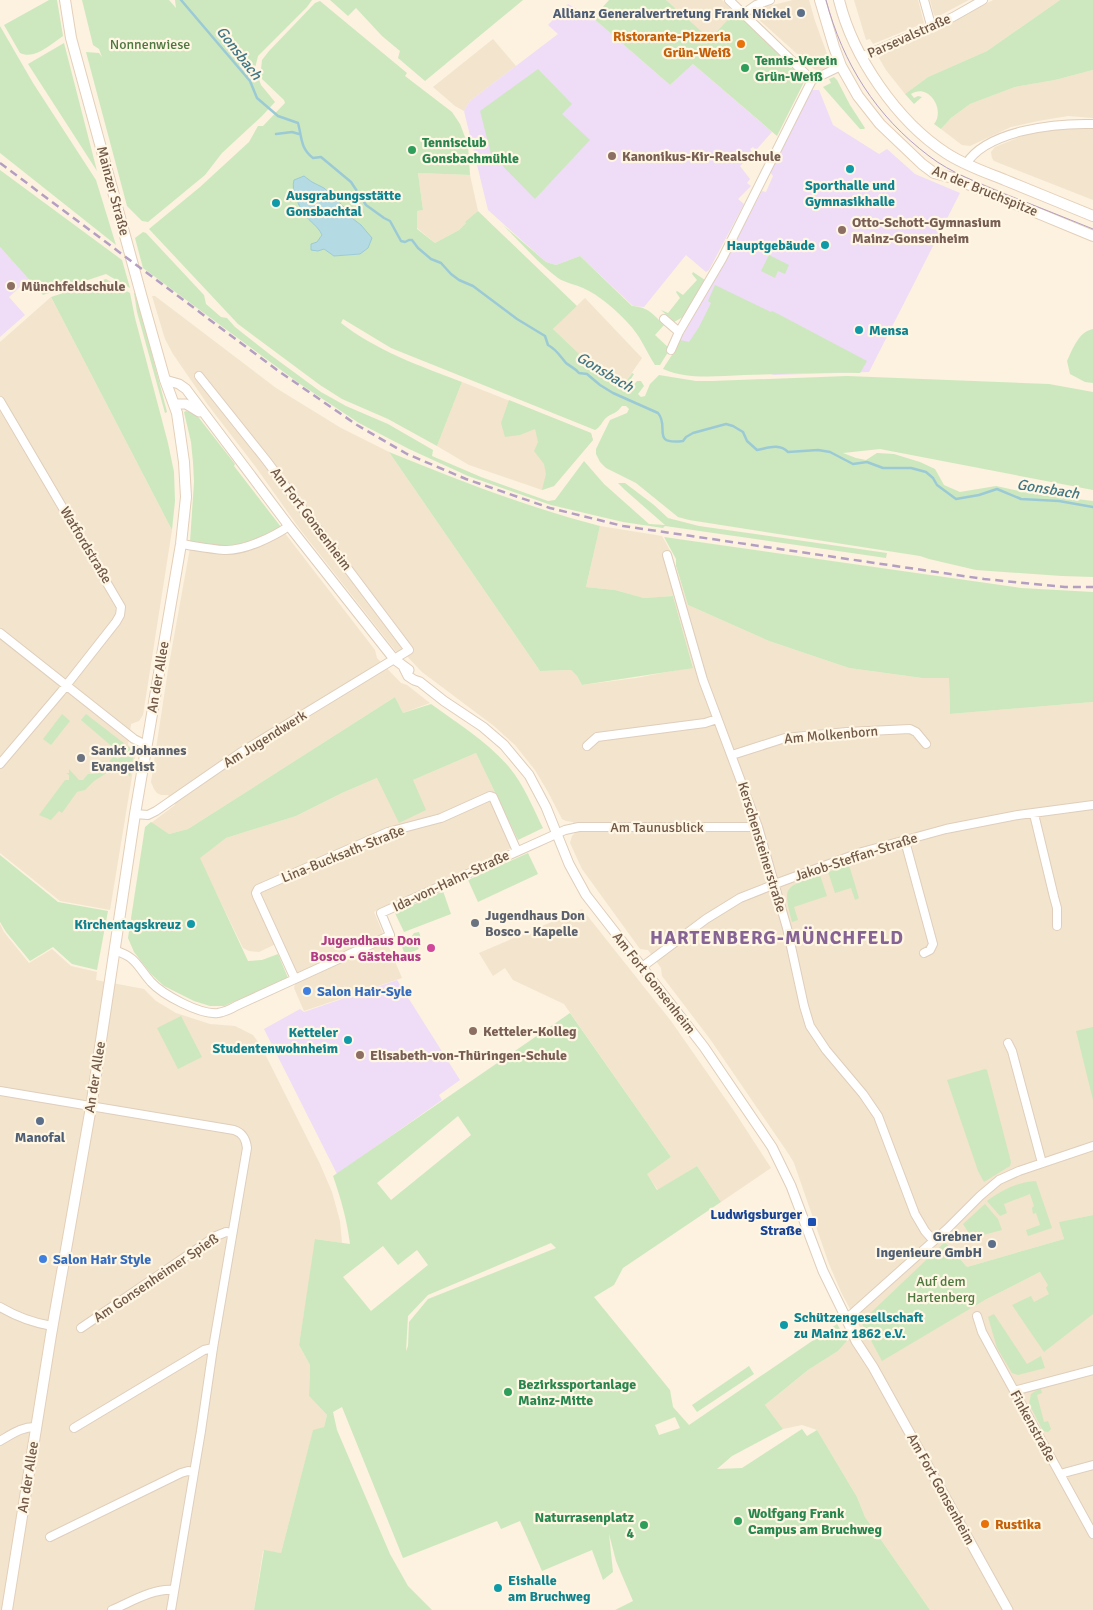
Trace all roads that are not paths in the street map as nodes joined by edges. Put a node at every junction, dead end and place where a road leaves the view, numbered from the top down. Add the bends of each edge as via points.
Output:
1 (65, 0) edge
2 (728, 0) edge
3 (770, 0) edge
4 (820, 0) edge
5 (839, 0) edge
6 (924, 0) edge
7 (983, 0) edge
8 (743, 14) junction
9 (931, 26) junction
10 (861, 57) junction
11 (842, 66) junction
12 (812, 80) junction
13 (1093, 124) edge
14 (966, 164) junction
15 (1093, 216) edge
16 (1093, 236) edge
17 (664, 319) dead end
18 (680, 332) junction
19 (672, 350) dead end
20 (199, 376) dead end
21 (165, 380) junction
22 (0, 401) edge
23 (174, 404) junction
24 (208, 420) junction
25 (180, 437) junction
26 (289, 526) junction
27 (181, 544) junction
28 (667, 555) dead end
29 (0, 633) edge
30 (394, 659) junction
31 (67, 685) junction
32 (717, 719) junction
33 (926, 744) dead end
34 (146, 745) junction
35 (587, 746) dead end
36 (732, 755) junction
37 (0, 764) edge
38 (1093, 804) edge
39 (135, 814) junction
40 (1034, 814) junction
41 (758, 827) junction
42 (557, 834) junction
43 (905, 841) junction
44 (517, 851) junction
45 (774, 884) junction
46 (1057, 926) dead end
47 (114, 950) junction
48 (924, 953) dead end
49 (642, 967) junction
50 (295, 979) junction
51 (1008, 1043) dead end
52 (0, 1091) edge
53 (91, 1107) junction
54 (1093, 1146) edge
55 (1042, 1163) junction
56 (232, 1233) junction
57 (933, 1240) junction
58 (0, 1307) edge
59 (977, 1316) dead end
60 (846, 1318) junction
61 (52, 1326) junction
62 (80, 1328) dead end
63 (213, 1348) junction
64 (1093, 1370) edge
65 (1014, 1391) junction
66 (37, 1427) junction
67 (74, 1428) dead end
68 (0, 1441) edge
69 (1093, 1465) edge
70 (193, 1472) junction
71 (1060, 1474) junction
72 (1093, 1534) edge
73 (50, 1537) dead end
74 (174, 1590) junction
75 (7, 1610) edge
76 (112, 1610) edge
77 (171, 1610) edge
78 (1008, 1610) edge

1 - 21 main road, Mainzer Straße via 71,38
2 - 8 street
3 - 8 street
4 - 11 main road, An der Bruchspitze
5 - 10 main road, An der Bruchspitze
6 - 9 street
7 - 9 street, Parsevalstraße
8 - 12 street
9 - 10 street, Parsevalstraße
10 - 14 main road, An der Bruchspitze via 901,113 939,148
11 - 12 street
11 - 16 main road, An der Bruchspitze via 854,90 880,124 934,173
12 - 18 street via 722,259
13 - 14 street via 1054,125 1008,135 972,155
14 - 15 main road, An der Bruchspitze
17 - 18 street
18 - 19 street
20 - 30 street, Am Fort Gonsenheim via 409,650
21 - 23 main road, An der Allee
21 - 24 street, Am Fort Gonsenheim via 186,389
21 - 25 main road, An der Allee via 171,415
22 - 31 street, Watfordstraße via 121,607 116,622
23 - 24 street, Am Fort Gonsenheim via 190,405
23 - 25 main road, An der Allee
24 - 26 street, Am Fort Gonsenheim
25 - 27 main road, An der Allee via 186,480
26 - 27 street via 235,550
26 - 30 street, Am Fort Gonsenheim
27 - 34 main road, An der Allee
28 - 32 street, Kerschensteinerstraße
29 - 31 street
30 - 39 street, Am Jugendwerk via 240,753 156,811 148,815
30 - 42 street, Am Fort Gonsenheim via 408,676 504,745 537,788
31 - 34 street
31 - 37 street, Watfordstraße
32 - 35 street via 705,724 597,737
32 - 36 street, Kerschensteinerstraße
33 - 36 street, Am Molkenborn via 910,729 866,731 785,738
34 - 39 main road, An der Allee
36 - 41 street, Kerschensteinerstraße
38 - 40 street, Jakob-Steffan-Straße
39 - 47 main road, An der Allee
40 - 43 street, Jakob-Steffan-Straße via 946,829
40 - 46 street via 1054,897
41 - 42 street, Am Taunusblick via 579,827
41 - 45 street, Kerschensteinerstraße
42 - 44 street, Ida-von-Hahn-Straße
42 - 49 street, Am Fort Gonsenheim via 586,895
43 - 45 street, Jakob-Steffan-Straße via 862,852
43 - 48 street via 933,944
44 - 50 street, Ida-von-Hahn-Straße via 381,913 389,936
44 - 50 street, Lina-Bucksath-Straße via 490,796 441,818 388,832 258,889 257,896
45 - 49 street, Jakob-Steffan-Straße via 740,898 706,918
45 - 57 street, Kerschensteinerstraße via 810,1026 878,1116 915,1214
47 - 50 street, Ida-von-Hahn-Straße via 130,956 165,994 210,1012 227,1010
47 - 53 main road, An der Allee
49 - 60 street, Am Fort Gonsenheim via 704,1047 772,1146 822,1271
51 - 55 street
52 - 53 street
53 - 56 street, Am Gonsenheimer Spieß via 234,1130 242,1135 247,1148
53 - 61 main road, An der Allee
54 - 55 street
55 - 57 street via 999,1180
56 - 62 street, Am Gonsenheimer Spieß via 216,1236
56 - 63 street, Am Gonsenheimer Spieß
57 - 60 street
58 - 61 street via 15,1316
59 - 65 street, Finkenstraße via 982,1332
60 - 78 street, Am Fort Gonsenheim
61 - 66 main road, An der Allee
63 - 67 street via 204,1350
63 - 70 street, Am Gonsenheimer Spieß
64 - 65 street
65 - 71 street, Finkenstraße
66 - 68 street via 21,1429
66 - 75 main road, An der Allee
69 - 71 street
70 - 73 street via 181,1473
70 - 74 street, Am Gonsenheimer Spieß
71 - 72 street, Finkenstraße
74 - 76 street via 152,1593
74 - 77 street, Am Gonsenheimer Spieß

